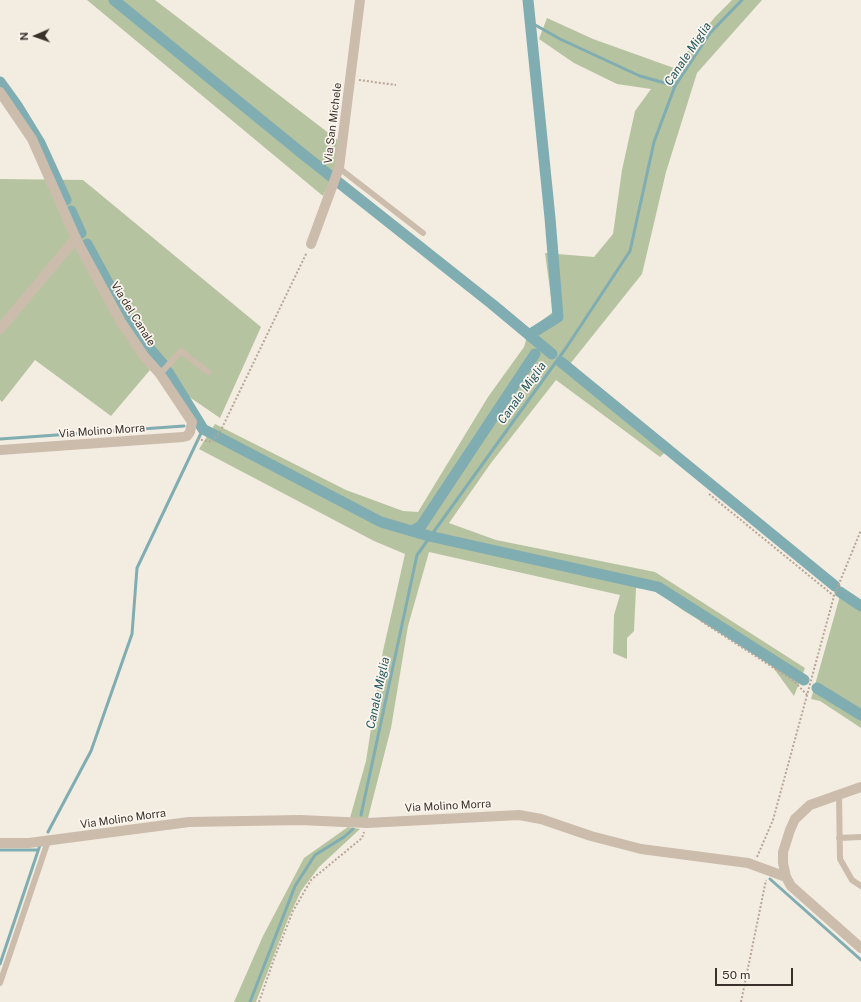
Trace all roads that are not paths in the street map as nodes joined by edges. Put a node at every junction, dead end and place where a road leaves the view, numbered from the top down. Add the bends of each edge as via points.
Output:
1 (360, 0) edge
2 (0, 92) edge
3 (338, 171) junction
4 (423, 233) dead end
5 (76, 238) junction
6 (311, 244) road end
7 (0, 329) edge
8 (208, 372) dead end
9 (160, 374) junction
10 (191, 418) joint
11 (0, 450) edge
12 (861, 787) edge
13 (839, 795) junction
14 (839, 838) junction
15 (861, 838) edge
16 (48, 841) junction
17 (0, 843) edge
18 (786, 877) junction
19 (861, 886) edge
20 (861, 946) edge
21 (0, 983) edge

1 - 3 street, Via San Michele
2 - 5 street, Via del Canale via 32,139
3 - 4 lane
3 - 6 street, Via San Michele
5 - 7 street
5 - 9 street, Via del Canale via 121,322
8 - 9 lane via 181,351
9 - 10 street, Via del Canale
10 - 11 street, Via Molino Morra via 190,432 183,437
12 - 13 street
13 - 14 lane
13 - 18 street via 810,805 795,819 783,852
14 - 15 lane
14 - 19 lane via 840,860 852,880
16 - 17 street, Via Molino Morra
16 - 18 street, Via Molino Morra via 189,822 300,820 367,823 519,815 541,819 641,849 754,865
16 - 21 lane
18 - 20 street via 791,886

